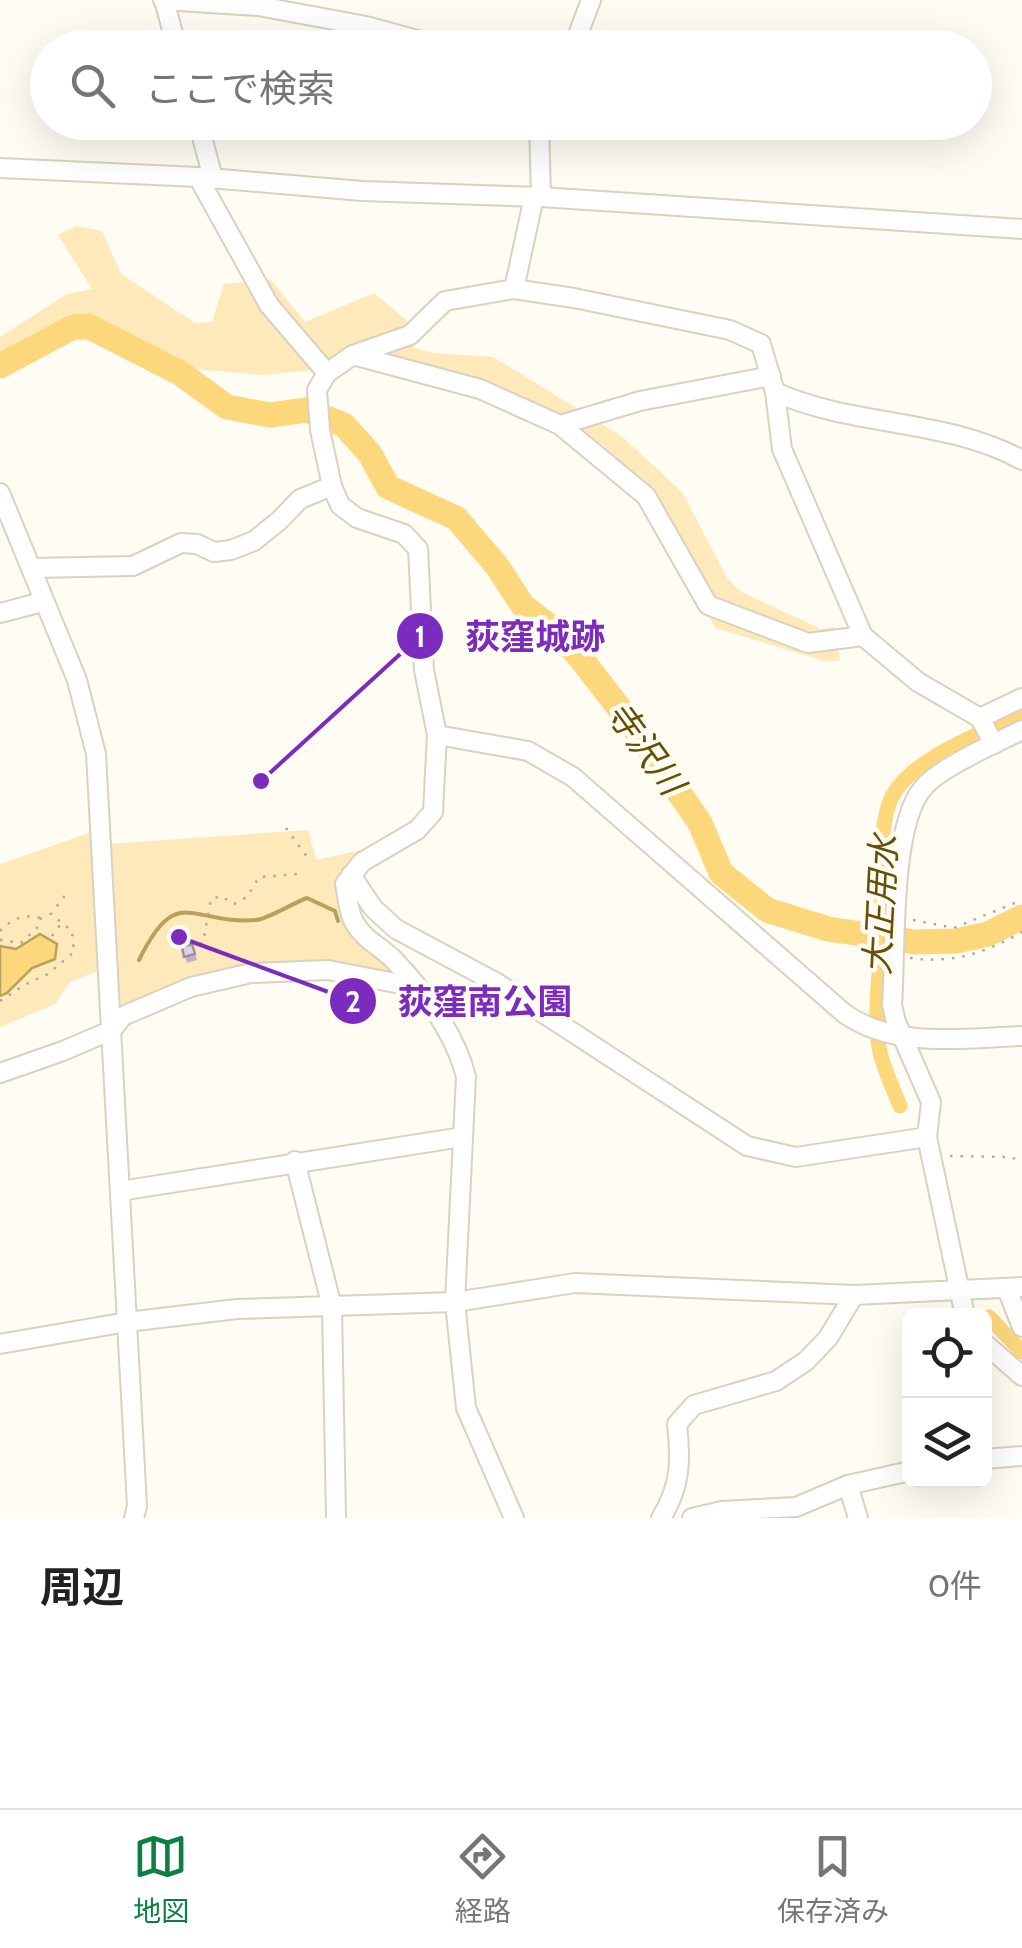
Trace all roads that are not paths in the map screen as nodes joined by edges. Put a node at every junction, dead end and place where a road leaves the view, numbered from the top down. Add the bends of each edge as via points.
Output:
1 (164, 0) edge
2 (590, 0) edge
3 (172, 30) edge
4 (381, 30) edge
5 (580, 30) edge
6 (201, 140) edge
7 (538, 140) edge
8 (0, 168) edge
9 (206, 178) junction
10 (538, 197) junction
11 (1022, 229) edge
12 (514, 290) junction
13 (352, 354) junction
14 (327, 373) junction
15 (773, 384) junction
16 (560, 425) junction
17 (1022, 460) edge
18 (332, 486) junction
19 (0, 493) edge
20 (32, 568) junction
21 (42, 602) junction
22 (0, 613) edge
23 (863, 636) junction
24 (1022, 698) edge
25 (987, 730) junction
26 (1022, 730) edge
27 (438, 735) junction
28 (351, 874) junction
29 (416, 987) junction
30 (112, 1030) junction
31 (897, 1035) junction
32 (1022, 1036) edge
33 (0, 1073) edge
34 (462, 1137) junction
35 (928, 1146) junction
36 (295, 1161) junction
37 (120, 1191) junction
38 (1014, 1288) edge
39 (958, 1292) junction
40 (854, 1295) junction
41 (454, 1302) junction
42 (332, 1306) junction
43 (963, 1308) edge
44 (127, 1322) junction
45 (1022, 1328) edge
46 (0, 1344) edge
47 (992, 1350) edge
48 (1022, 1376) edge
49 (1022, 1456) edge
50 (992, 1458) edge
51 (902, 1473) edge
52 (848, 1485) junction
53 (724, 1514) edge
54 (134, 1518) edge
55 (336, 1518) edge
56 (514, 1518) edge
57 (661, 1518) edge
58 (692, 1518) edge
59 (858, 1518) edge

1 - 3 street
1 - 4 street via 258,6
2 - 5 street
6 - 9 street
7 - 10 street
8 - 9 street
9 - 10 street
9 - 14 street via 269,305
10 - 11 street
10 - 12 street
12 - 13 street via 445,302 410,335
12 - 15 street via 730,330 762,344
13 - 14 street
13 - 16 street via 480,389
14 - 18 street via 316,390
15 - 16 street via 640,400
15 - 17 street via 801,403 959,435
15 - 23 street via 782,449
16 - 23 street via 646,496 708,605 808,643
18 - 20 street via 300,499 254,540 231,550 181,543 133,566
18 - 27 street via 340,504 358,518 404,534 418,549 424,670
19 - 20 street
20 - 21 street
21 - 22 street
21 - 30 street via 77,680 96,754
23 - 25 street
24 - 25 street
25 - 26 street
25 - 31 street via 916,797 902,835 892,1005
27 - 28 street via 434,812
27 - 31 street via 528,751 573,777 846,1014 870,1030
28 - 29 street via 345,884 352,920
28 - 35 street via 372,908 396,928 497,983 747,1146 796,1157
29 - 30 street via 328,970 251,974 191,987 123,1016
29 - 34 street via 460,1050 466,1077
30 - 33 street
30 - 37 street
31 - 32 street
31 - 35 street via 931,1102
34 - 36 street
34 - 41 street
35 - 39 street
36 - 37 street
36 - 42 street
37 - 44 street
38 - 39 street
38 - 45 street
39 - 40 street
39 - 43 street
40 - 41 street via 574,1283
40 - 57 street via 806,1361 776,1381 694,1404 677,1424 676,1494
41 - 42 street
41 - 56 street via 466,1408
42 - 44 street
42 - 55 street
44 - 46 street
44 - 54 street
47 - 48 street
49 - 50 street
51 - 52 street
52 - 53 street via 796,1506
52 - 59 street
53 - 58 street

